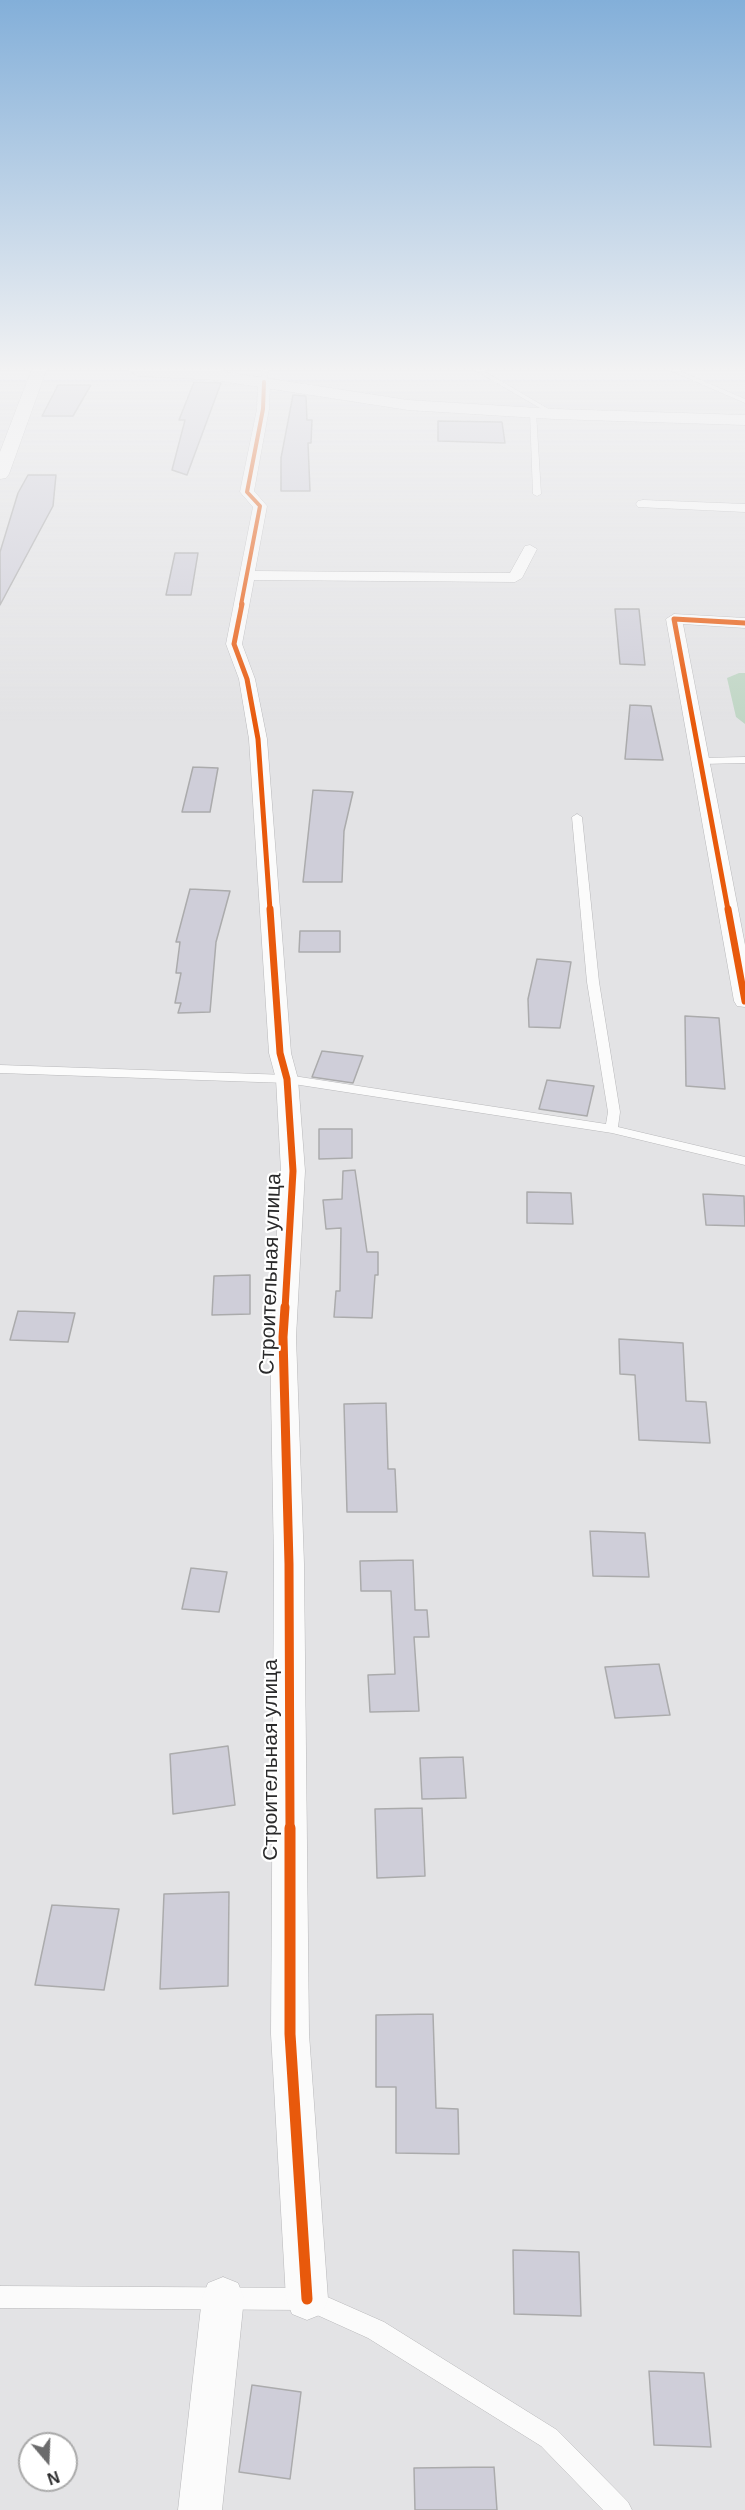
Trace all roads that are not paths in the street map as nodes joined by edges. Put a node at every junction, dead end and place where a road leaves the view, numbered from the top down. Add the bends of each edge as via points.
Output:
1 (248, 488) edge
2 (537, 488) edge
3 (537, 494) dead end
4 (643, 504) dead end
5 (745, 508) edge
6 (530, 549) dead end
7 (247, 575) junction
8 (745, 623) edge
9 (702, 760) junction
10 (745, 760) edge
11 (577, 817) dead end
12 (745, 1001) edge
13 (0, 1069) edge
14 (287, 1079) junction
15 (612, 1129) junction
16 (745, 1161) edge
17 (0, 2297) edge
18 (223, 2298) junction
19 (307, 2299) junction
20 (200, 2510) edge
21 (620, 2510) edge

1 - 7 street, Строительная улица via 260,506
2 - 3 lane
4 - 5 street
6 - 7 street via 515,578
7 - 14 street, Строительная улица via 234,644 247,679 258,739 280,1053
8 - 9 street via 674,619
9 - 10 lane
9 - 12 street
11 - 15 lane via 593,982 614,1112
13 - 14 lane
14 - 15 lane
14 - 19 street, Строительная улица via 293,1171 283,1336 289,1576 290,2034
15 - 16 lane
17 - 18 lane
18 - 19 lane
18 - 20 street
19 - 21 lane via 376,2330 549,2438

